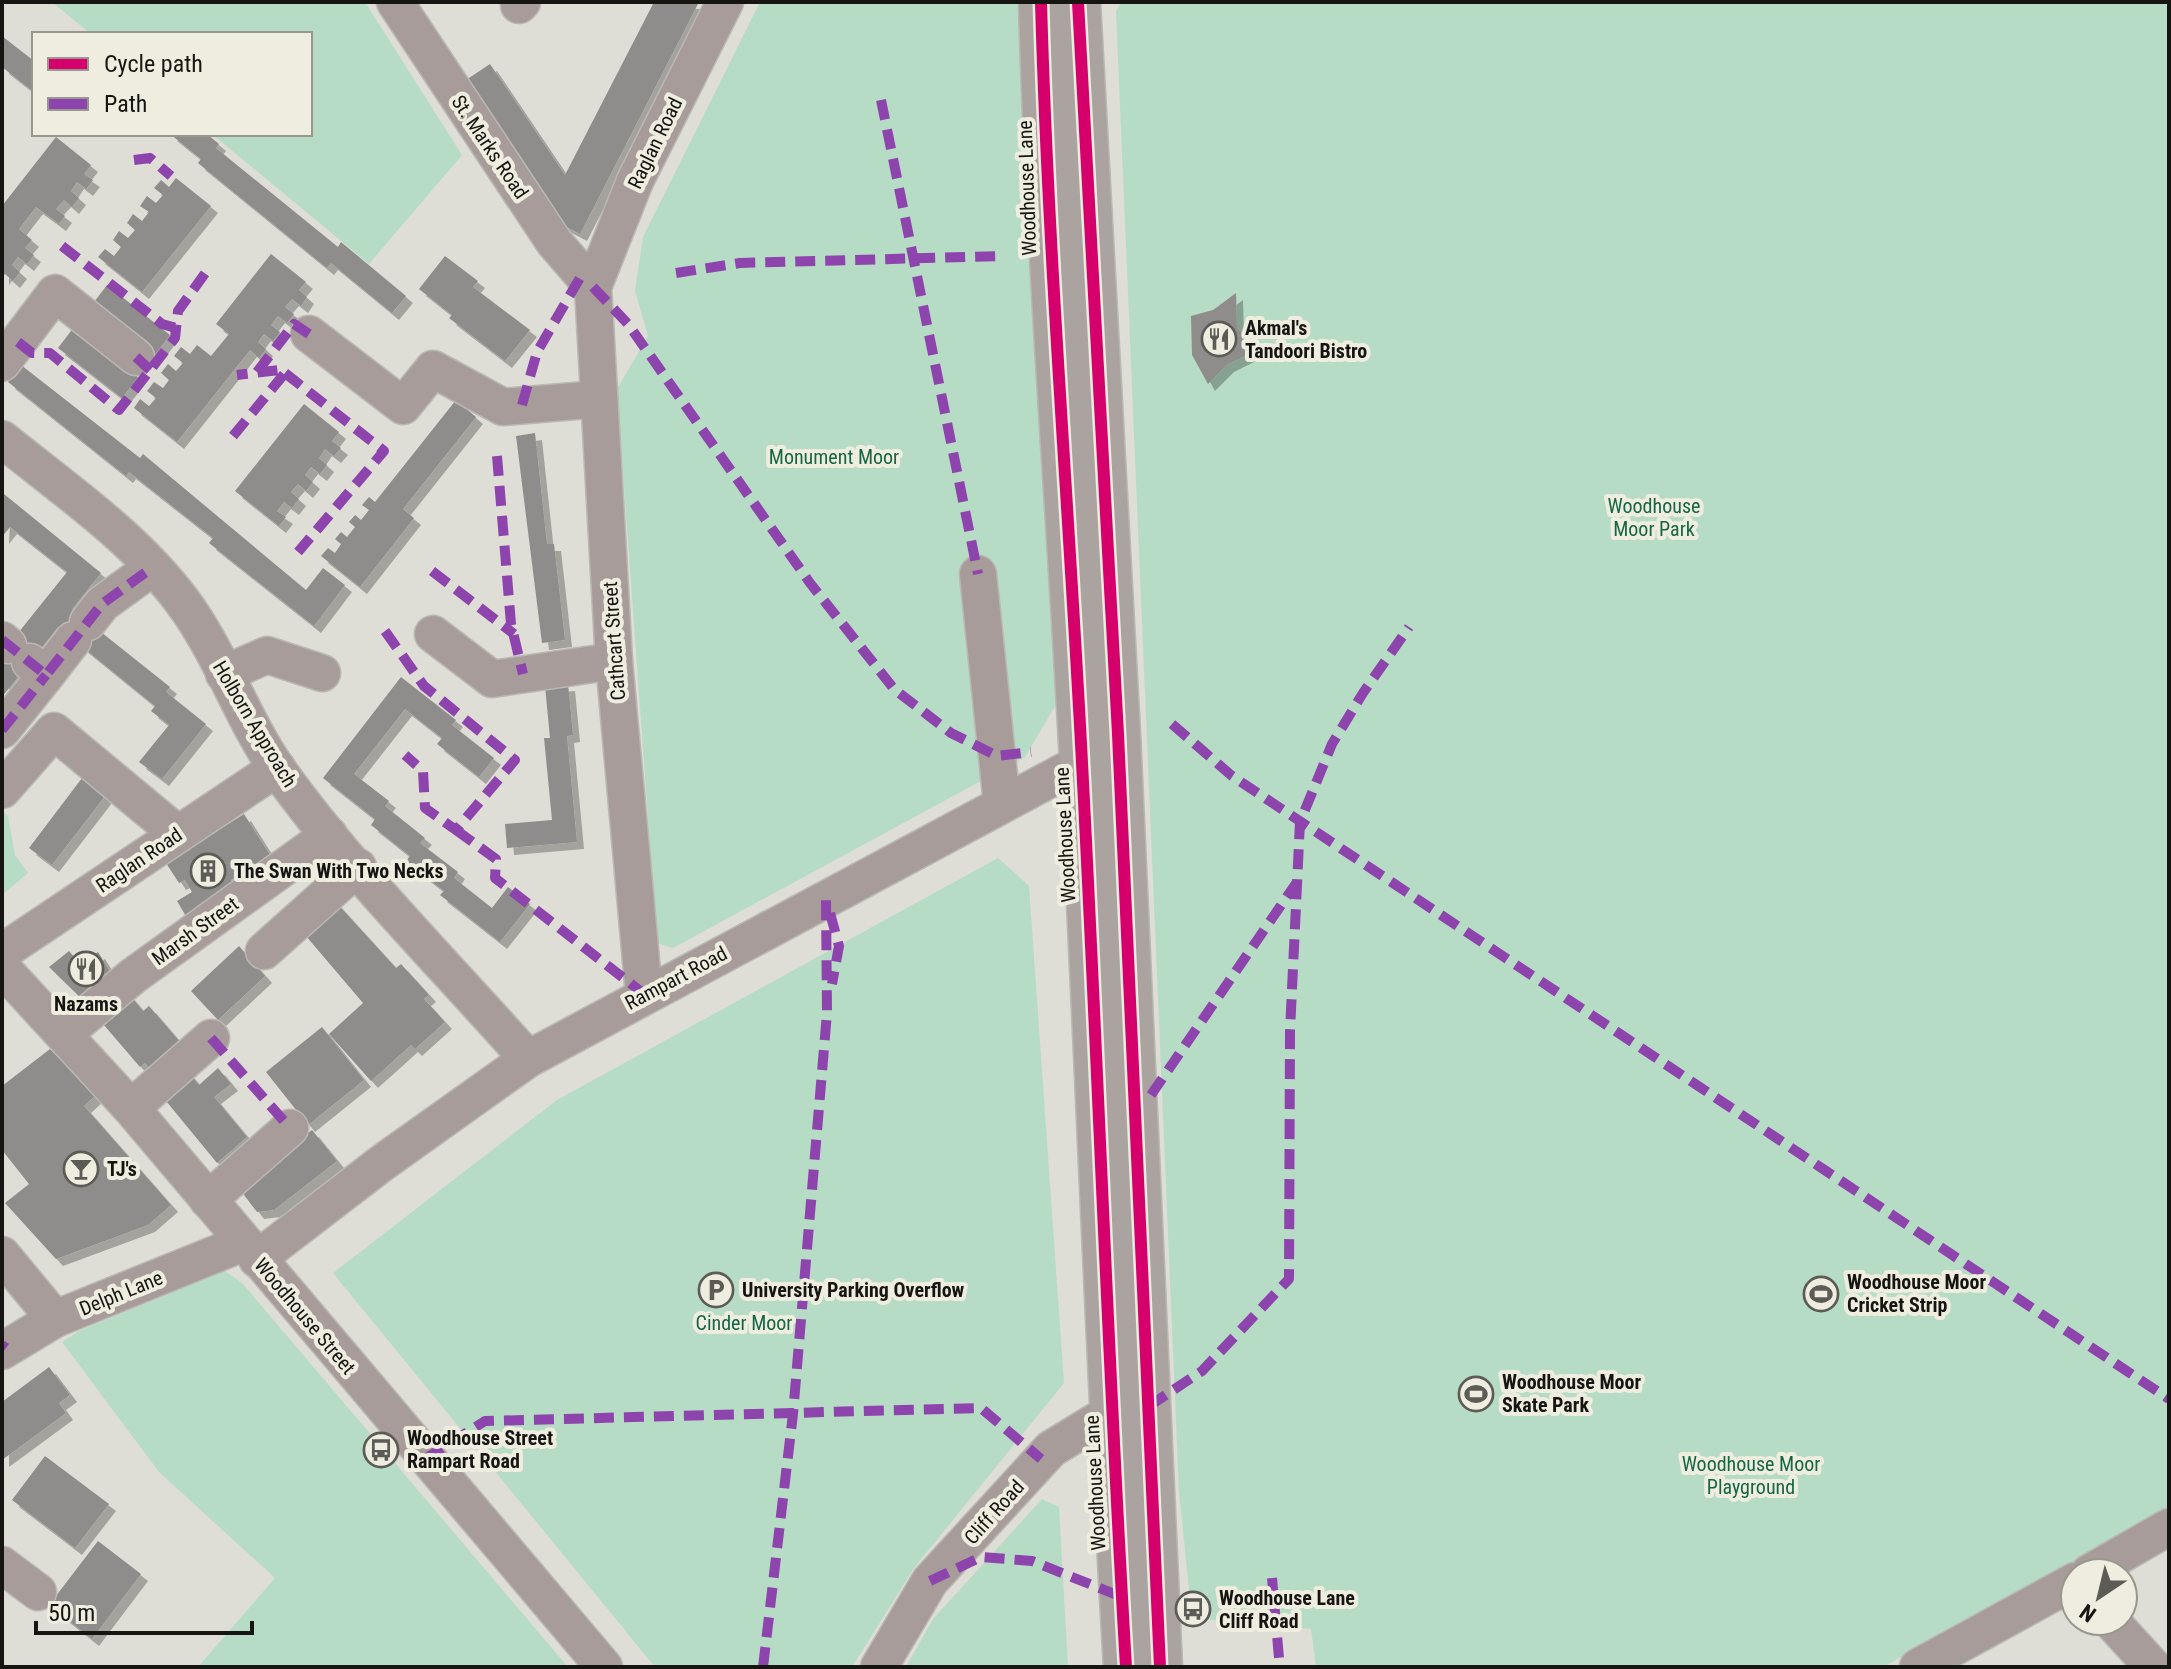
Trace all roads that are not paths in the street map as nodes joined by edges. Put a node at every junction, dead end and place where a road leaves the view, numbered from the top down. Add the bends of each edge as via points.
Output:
1 (395, 2) edge
2 (725, 2) edge
3 (1041, 2) edge
4 (1078, 2) edge
5 (593, 287) junction
6 (309, 334) dead end
7 (136, 357) dead end
8 (2, 363) edge
9 (599, 399) junction
10 (2, 439) edge
11 (153, 567) junction
12 (978, 574) dead end
13 (433, 634) dead end
14 (21, 656) edge
15 (614, 661) junction
16 (322, 673) dead end
17 (224, 674) junction
18 (2, 730) edge
19 (1118, 734) junction
20 (1082, 762) junction
21 (277, 768) junction
22 (2, 790) edge
23 (1002, 804) junction
24 (178, 834) junction
25 (329, 835) junction
26 (358, 867) junction
27 (264, 951) dead end
28 (2, 952) edge
29 (2, 968) edge
30 (644, 994) junction
31 (65, 1033) junction
32 (211, 1038) dead end
33 (528, 1059) junction
34 (131, 1108) junction
35 (290, 1128) dead end
36 (208, 1200) junction
37 (250, 1251) junction
38 (2, 1255) edge
39 (55, 1319) junction
40 (3, 1348) edge
41 (1130, 1410) junction
42 (2169, 1527) edge
43 (2117, 1557) edge
44 (2, 1565) edge
45 (2059, 1590) edge
46 (38, 1592) dead end
47 (2126, 1637) edge
48 (604, 1667) edge
49 (879, 1667) edge
50 (1126, 1667) edge
51 (1160, 1667) edge
52 (1918, 1667) edge
53 (2153, 1667) edge

1 - 5 street, St. Marks Road via 554,242
2 - 5 street, Raglan Road via 635,181
3 - 20 highway, Woodhouse Lane via 1046,191
4 - 19 highway, Woodhouse Lane
5 - 9 street, Cathcart Street
6 - 9 street via 403,406 433,369 503,407
7 - 8 street via 55,293
9 - 15 street, Cathcart Street
10 - 11 street, Holborn Approach
11 - 14 street via 102,604 81,631
11 - 17 street, Holborn Approach via 184,603
12 - 23 street
13 - 15 street via 492,679
14 - 18 street
15 - 30 street, Cathcart Street
16 - 17 street via 267,655
17 - 21 street, Holborn Approach
19 - 20 street, Rampart Road
19 - 41 highway, Woodhouse Lane via 1132,1101
20 - 23 street, Rampart Road
20 - 41 highway, Woodhouse Lane
21 - 24 street, Raglan Road
21 - 25 street, Holborn Approach
22 - 24 street via 54,731
23 - 30 street, Rampart Road
24 - 28 street, Raglan Road
25 - 26 street, Holborn Approach
25 - 31 street, Marsh Street via 133,976
26 - 27 street
26 - 33 street, Holborn Approach
29 - 31 street, Woodhouse Street
30 - 33 street, Rampart Road
31 - 34 street, Woodhouse Street
32 - 34 street
33 - 37 street, Rampart Road
34 - 36 street, Woodhouse Street
35 - 36 street
36 - 37 street, Woodhouse Street
37 - 39 street, Delph Lane
37 - 48 street, Woodhouse Street
38 - 39 street
39 - 40 street, Delph Lane
41 - 49 street, Cliff Road via 1051,1449 930,1581
41 - 50 highway, Woodhouse Lane
41 - 51 highway, Woodhouse Lane
42 - 43 street
44 - 46 street
45 - 52 street
47 - 53 street

